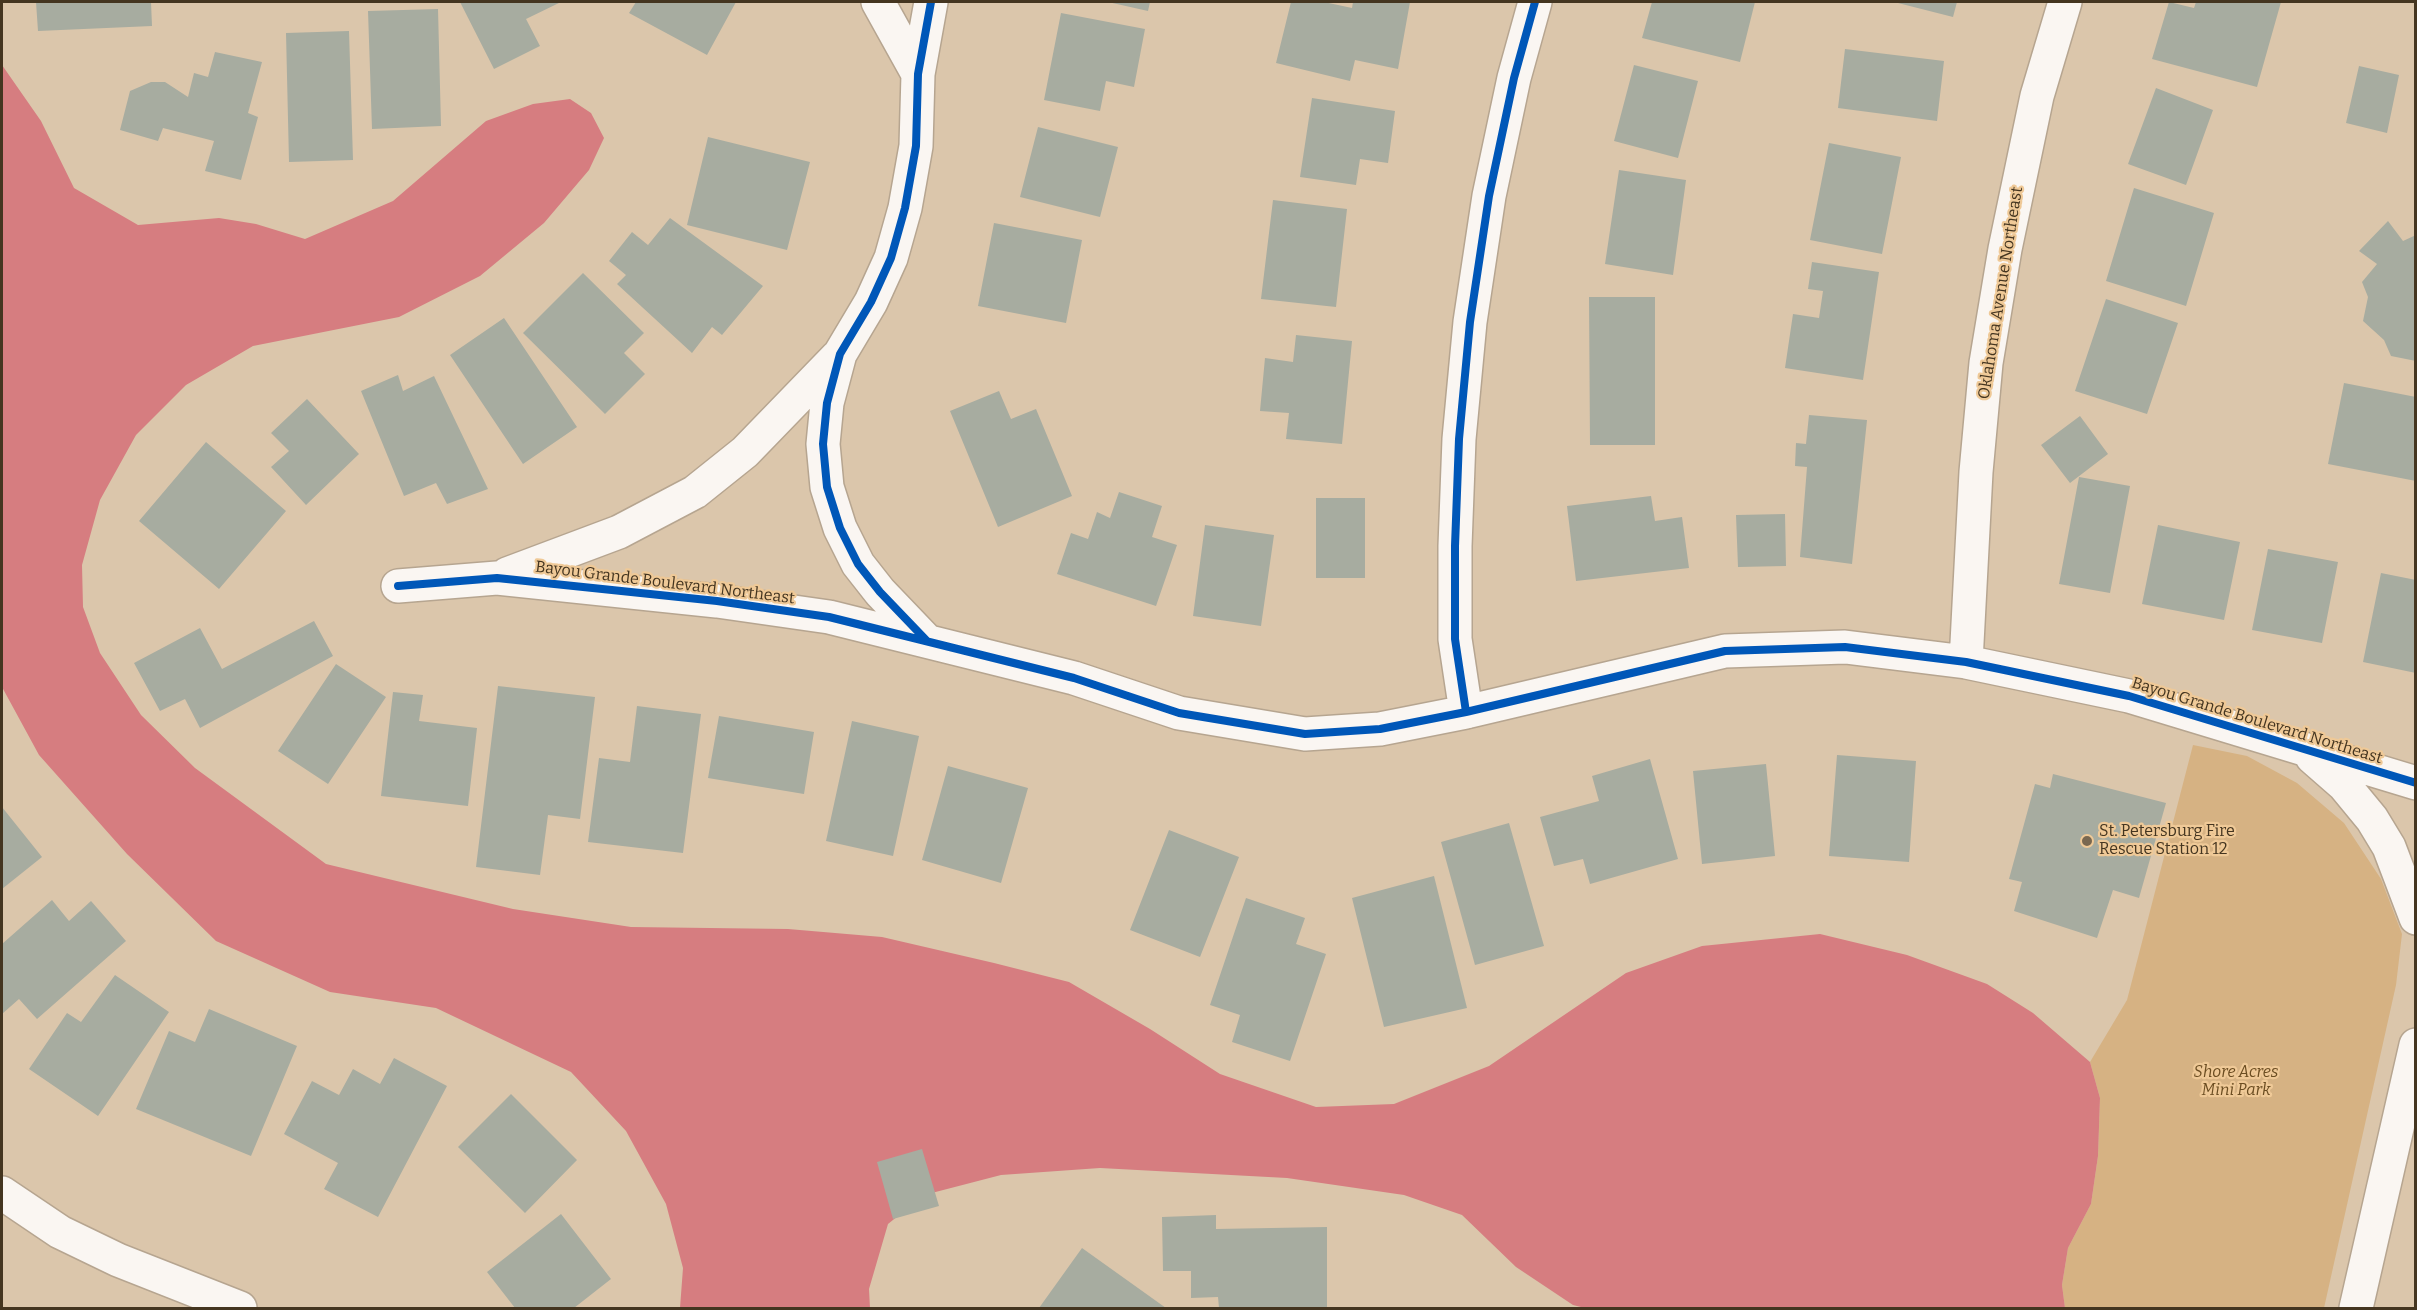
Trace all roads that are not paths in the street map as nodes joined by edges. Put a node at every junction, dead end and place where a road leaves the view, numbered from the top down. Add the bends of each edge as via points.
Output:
1 (878, 2) edge
2 (931, 2) edge
3 (1534, 2) edge
4 (2065, 2) edge
5 (918, 74) junction
6 (840, 354) junction
7 (497, 578) junction
8 (398, 586) dead end
9 (926, 640) junction
10 (1966, 662) junction
11 (1466, 712) junction
12 (2307, 751) junction
13 (2415, 783) edge
14 (2415, 918) edge
15 (2415, 1045) edge
16 (2, 1193) edge
17 (240, 1308) edge
18 (2356, 1308) edge

1 - 5 street
2 - 5 street, Bayou Grande Boulevard Northeast
3 - 11 street via 1489,196 1470,322 1459,439 1455,546 1455,639
4 - 10 street, Oklahoma Avenue Northeast via 2037,96 1986,363
5 - 6 street, Bayou Grande Boulevard Northeast via 916,146 891,258
6 - 7 street, Bayou Grande Boulevard Northeast via 745,452 695,492 619,532
6 - 9 street, Bayou Grande Boulevard Northeast via 827,402 827,487 840,528 858,564
7 - 8 street, Bayou Grande Boulevard Northeast
7 - 9 street, Bayou Grande Boulevard Northeast via 829,617
9 - 11 street, Bayou Grande Boulevard Northeast via 1074,678 1179,713 1305,734 1380,729
10 - 11 street, Bayou Grande Boulevard Northeast via 1845,647 1725,651
10 - 12 street, Bayou Grande Boulevard Northeast via 2130,696
12 - 13 street, Bayou Grande Boulevard Northeast
12 - 14 street, Bayou Grande Boulevard Northeast via 2344,785 2372,819 2389,847
15 - 18 street
16 - 17 street via 60,1232 118,1260

